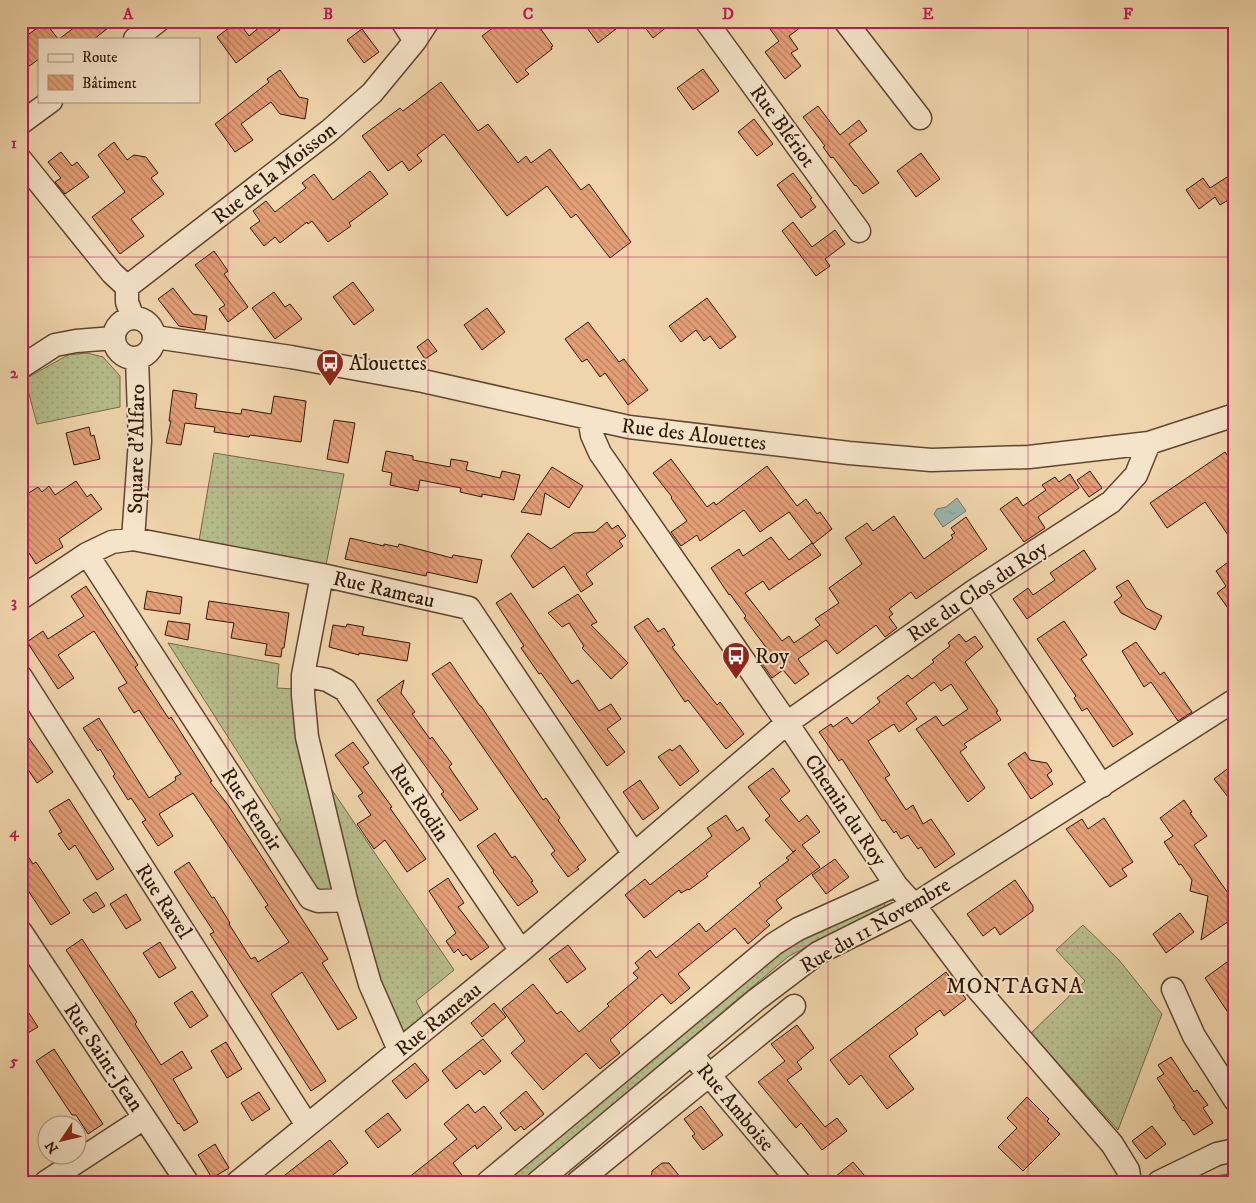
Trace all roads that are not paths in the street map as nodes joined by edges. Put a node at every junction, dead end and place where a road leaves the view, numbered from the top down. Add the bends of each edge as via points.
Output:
1 (158, 21) edge
2 (402, 21) edge
3 (428, 21) edge
4 (706, 21) edge
5 (845, 21) edge
6 (136, 38) edge
7 (415, 41) junction
8 (50, 102) edge
9 (920, 118) dead end
10 (21, 123) edge
11 (21, 160) edge
12 (859, 231) dead end
13 (127, 287) junction
14 (133, 318) junction
15 (155, 337) junction
16 (114, 338) junction
17 (137, 359) junction
18 (21, 367) edge
19 (1235, 416) edge
20 (589, 418) junction
21 (1149, 443) junction
22 (133, 539) junction
23 (87, 554) junction
24 (322, 575) junction
25 (974, 590) junction
26 (21, 598) edge
27 (303, 676) junction
28 (21, 677) edge
29 (1235, 700) edge
30 (787, 723) junction
31 (1102, 786) junction
32 (634, 854) junction
33 (896, 885) junction
34 (346, 900) junction
35 (914, 905) junction
36 (21, 932) edge
37 (521, 951) junction
38 (1173, 989) dead end
39 (794, 1006) dead end
40 (399, 1050) junction
41 (692, 1055) junction
42 (709, 1074) junction
43 (1235, 1100) edge
44 (144, 1118) junction
45 (307, 1125) junction
46 (1235, 1150) edge
47 (46, 1182) edge
48 (187, 1182) edge
49 (238, 1182) edge
50 (488, 1182) edge
51 (538, 1182) edge
52 (578, 1182) edge
53 (799, 1182) edge
54 (1130, 1182) edge
55 (1159, 1182) edge

1 - 6 street
2 - 7 street
3 - 7 street, Rue de la Moisson
4 - 12 street, Rue Blériot
5 - 9 street
7 - 13 street, Rue de la Moisson via 372,93 329,131
8 - 10 street
11 - 13 street via 112,273
13 - 14 street via 127,302
14 - 15 street via 145,321
14 - 16 street via 122,322
15 - 17 street via 148,354
15 - 20 street, Rue des Alouettes via 423,381
16 - 17 street via 123,356
16 - 18 street via 55,345
17 - 22 street, Square d'Alfaro via 140,441
19 - 21 street, Rue des Alouettes
20 - 21 street, Rue des Alouettes via 629,427 931,460 1029,457
20 - 30 street, Chemin du Roy via 600,453
21 - 25 street, Rue du Clos du Roy via 1136,475 1111,502
22 - 23 street, Rue Rameau via 112,542
22 - 24 street, Rue Rameau
23 - 26 street, Rue Rameau
23 - 34 street, Rue Renoir via 310,898 318,901
24 - 27 street
24 - 32 street, Rue Rameau via 469,608
25 - 30 street, Rue du Clos du Roy
25 - 31 street
27 - 34 street via 307,737
27 - 37 street, Rue Rodin via 327,680 345,690
28 - 45 street, Rue Ravel
29 - 31 street, Rue du 11 Novembre
30 - 32 street, Rue Rameau
30 - 33 street, Chemin du Roy
31 - 35 street, Rue du 11 Novembre
32 - 37 street, Rue Rameau
33 - 35 street, Chemin du Roy
33 - 50 street, Rue du 11 Novembre via 798,929 774,944
34 - 40 street via 370,984
35 - 41 street, Rue du 11 Novembre via 818,953
35 - 54 street, Chemin du Roy via 975,986 1112,1144 1128,1170
36 - 44 street, Rue Saint-Jean
37 - 40 street, Rue Rameau
38 - 43 street via 1194,1036
39 - 42 street, Rue du 11 Novembre
40 - 45 street, Rue Rameau
41 - 42 street, Rue Amboise
41 - 51 street, Rue du 11 Novembre
42 - 52 street, Rue du 11 Novembre
42 - 53 street, Rue Amboise
44 - 47 street
44 - 48 street, Rue Saint-Jean
45 - 49 street, Rue Rameau
46 - 55 street via 1218,1154

